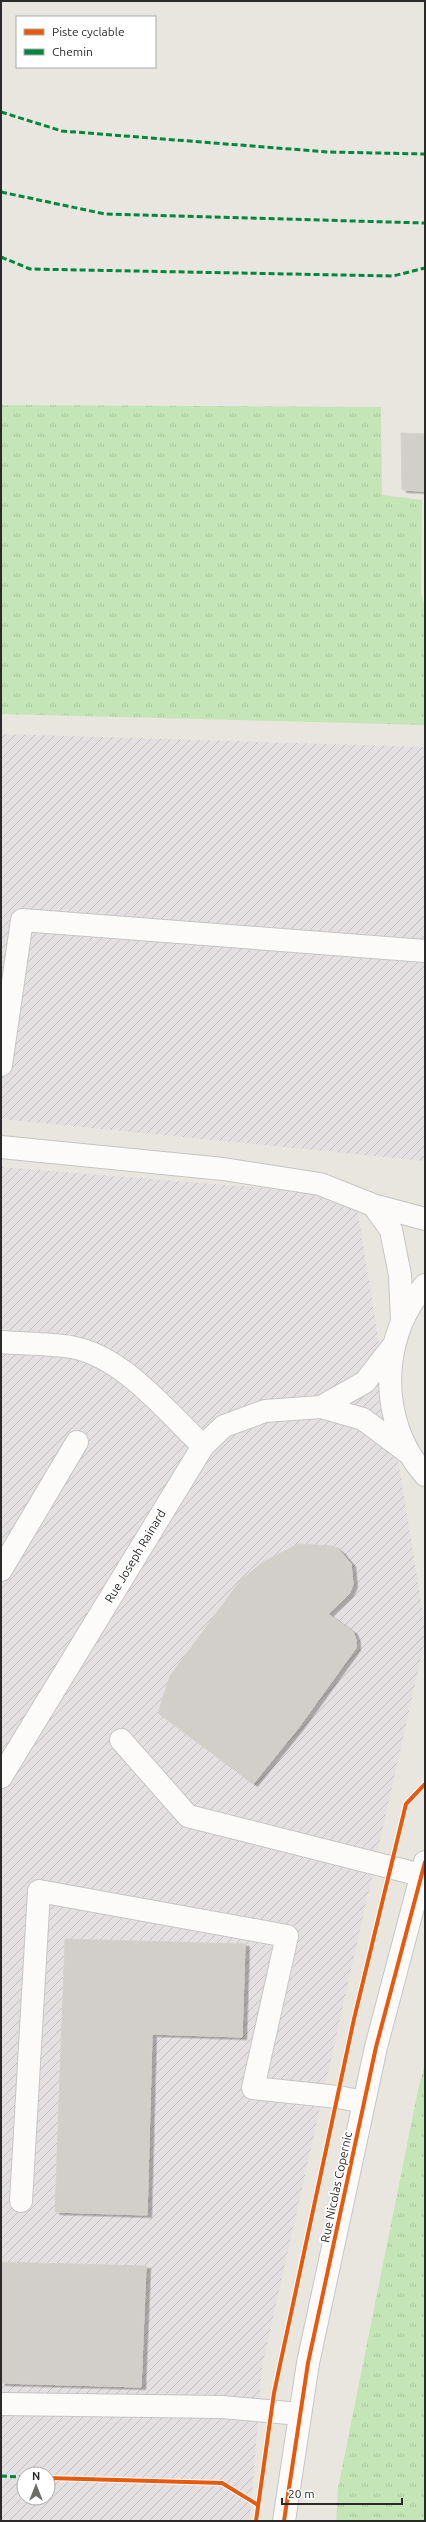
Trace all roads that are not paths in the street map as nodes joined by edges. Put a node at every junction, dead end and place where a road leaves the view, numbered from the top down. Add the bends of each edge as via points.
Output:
1 (425, 951) edge
2 (1, 1065) edge
3 (1, 1147) edge
4 (373, 1205) junction
5 (425, 1219) edge
6 (425, 1285) edge
7 (402, 1321) junction
8 (1, 1342) edge
9 (394, 1345) junction
10 (320, 1407) junction
11 (77, 1442) dead end
12 (203, 1446) junction
13 (410, 1454) junction
14 (425, 1475) edge
15 (1, 1570) edge
16 (122, 1740) dead end
17 (1, 1776) edge
18 (423, 1868) edge
19 (364, 2102) junction
20 (21, 2201) dead end
21 (1, 2404) edge
22 (300, 2414) junction
23 (284, 2521) edge

1 - 2 street via 22,920
3 - 4 street via 223,1169 320,1184
4 - 5 street
4 - 7 street via 391,1230 400,1275
6 - 7 street
7 - 9 street
8 - 12 street via 72,1347 102,1359 130,1376
9 - 10 street via 365,1382
9 - 13 street via 389,1373 391,1401 398,1428
10 - 12 street, Rue Joseph Rainard via 265,1411 224,1426
10 - 13 street via 363,1419
11 - 15 street
12 - 17 street, Rue Joseph Rainard
13 - 14 street
16 - 18 street via 188,1816
18 - 19 street, Rue Nicolas Copernic
19 - 20 street via 253,2088 286,1936 39,1892
19 - 22 street, Rue Nicolas Copernic via 308,2363
21 - 22 street via 222,2407
22 - 23 street, Rue Nicolas Copernic

